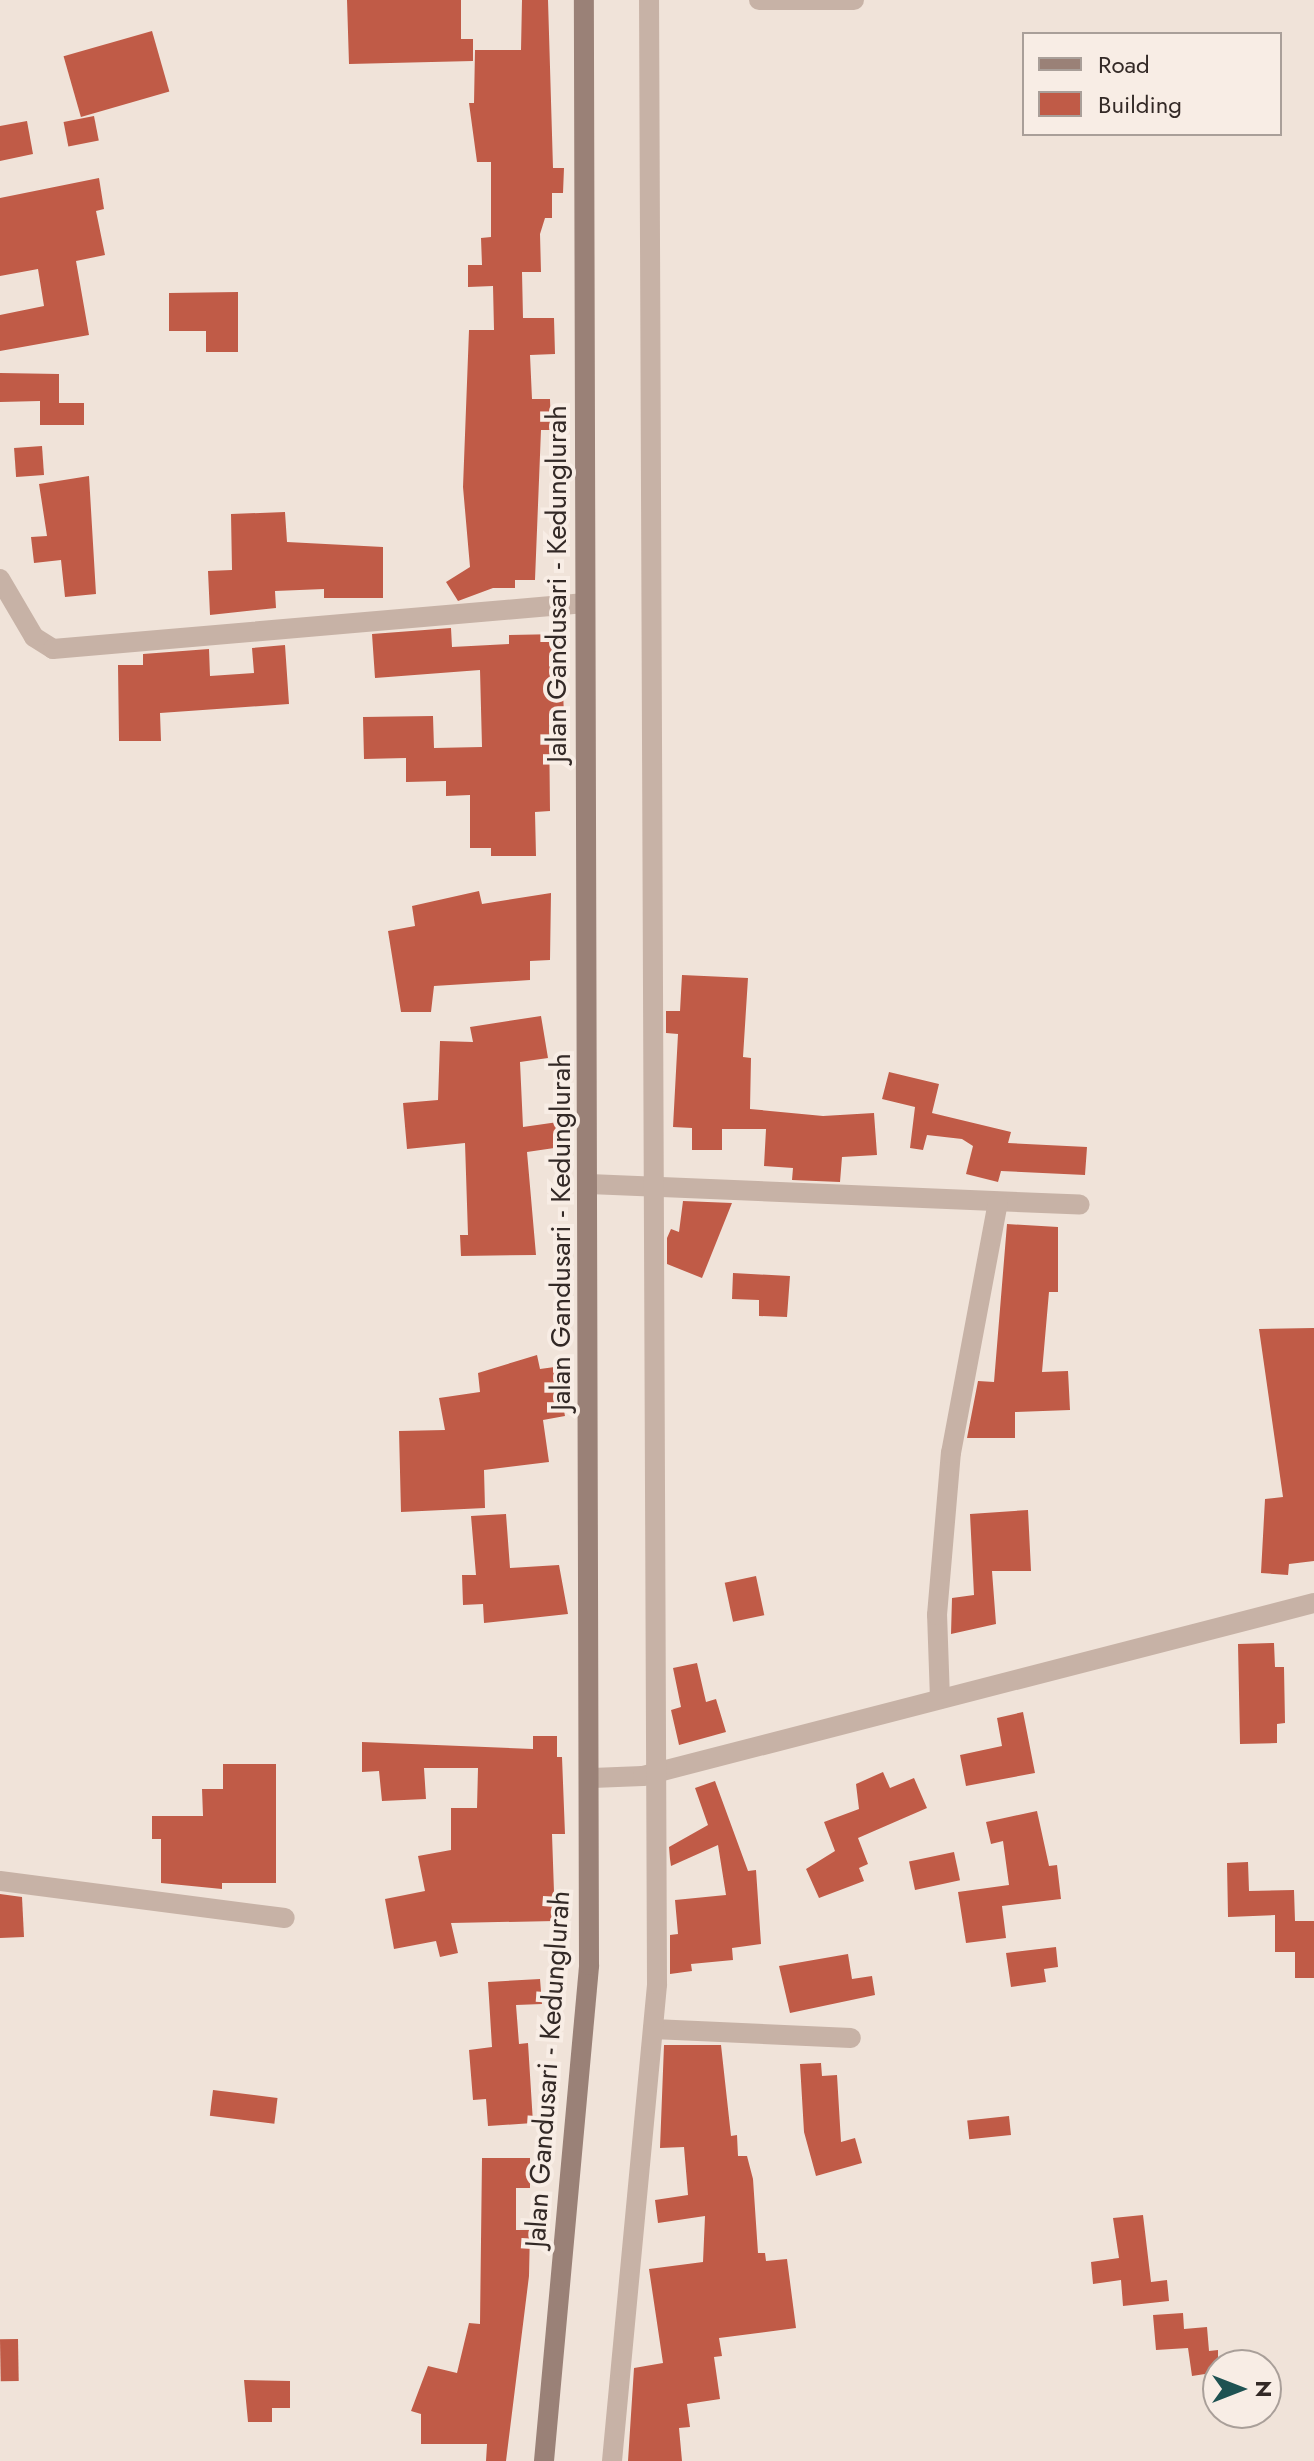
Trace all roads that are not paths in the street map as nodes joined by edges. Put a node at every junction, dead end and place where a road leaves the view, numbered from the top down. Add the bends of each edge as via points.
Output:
1 (584, 0) edge
2 (649, 0) edge
3 (759, 0) edge
4 (854, 0) edge
5 (0, 579) edge
6 (585, 603) junction
7 (589, 1184) junction
8 (652, 1184) junction
9 (998, 1202) junction
10 (1080, 1205) dead end
11 (1314, 1603) edge
12 (940, 1699) junction
13 (650, 1775) junction
14 (592, 1778) junction
15 (0, 1881) edge
16 (285, 1918) dead end
17 (653, 2029) junction
18 (851, 2038) dead end
19 (544, 2461) edge
20 (612, 2461) edge

1 - 6 street, Jalan Gandusari - Kedunglurah
2 - 8 street
3 - 4 street
5 - 6 street via 34,637 53,649
6 - 7 street, Jalan Gandusari - Kedunglurah
7 - 8 street
7 - 14 street, Jalan Gandusari - Kedunglurah
8 - 9 street
8 - 13 street
9 - 10 street
9 - 12 street via 951,1453 937,1615
11 - 12 street
12 - 13 street
13 - 14 street
13 - 17 street
14 - 19 street, Jalan Gandusari - Kedunglurah via 589,1965
15 - 16 street
17 - 18 street
17 - 20 street

